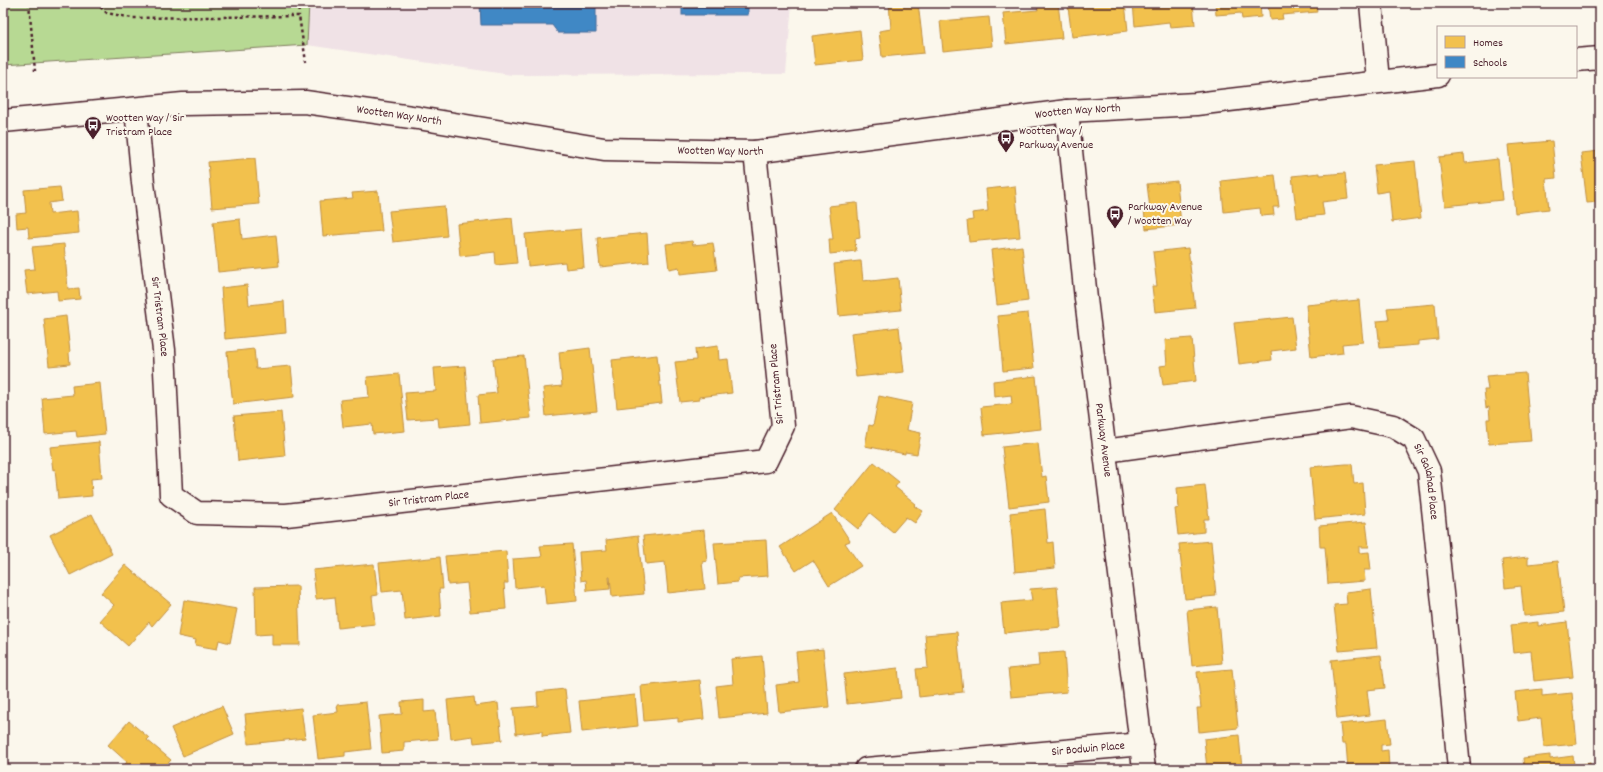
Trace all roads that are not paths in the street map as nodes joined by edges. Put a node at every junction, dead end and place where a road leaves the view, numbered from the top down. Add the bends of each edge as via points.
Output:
1 (1371, 3) edge
2 (1600, 58) edge
3 (1577, 60) edge
4 (1437, 75) edge
5 (1378, 81) junction
6 (136, 108) junction
7 (1067, 111) junction
8 (3, 121) edge
9 (755, 152) junction
10 (1105, 451) junction
11 (1142, 744) junction
12 (866, 769) edge
13 (1144, 769) edge
14 (1459, 769) edge

1 - 5 street
2 - 3 street
4 - 5 street, Wootten Way North
5 - 7 street, Wootten Way North via 1196,104
6 - 8 street, Wootten Way North
6 - 9 street, Wootten Way North via 183,104 305,102 418,118 604,150
6 - 9 street, Sir Tristram Place via 164,350 171,495 197,513 286,515 766,460 782,426
7 - 9 street, Wootten Way North
7 - 10 street, Parkway Avenue
10 - 11 street, Parkway Avenue
10 - 14 street, Sir Galahad Place via 1351,417 1393,426 1414,439 1429,471
11 - 12 street, Sir Bodwin Place
11 - 13 street, Parkway Avenue

